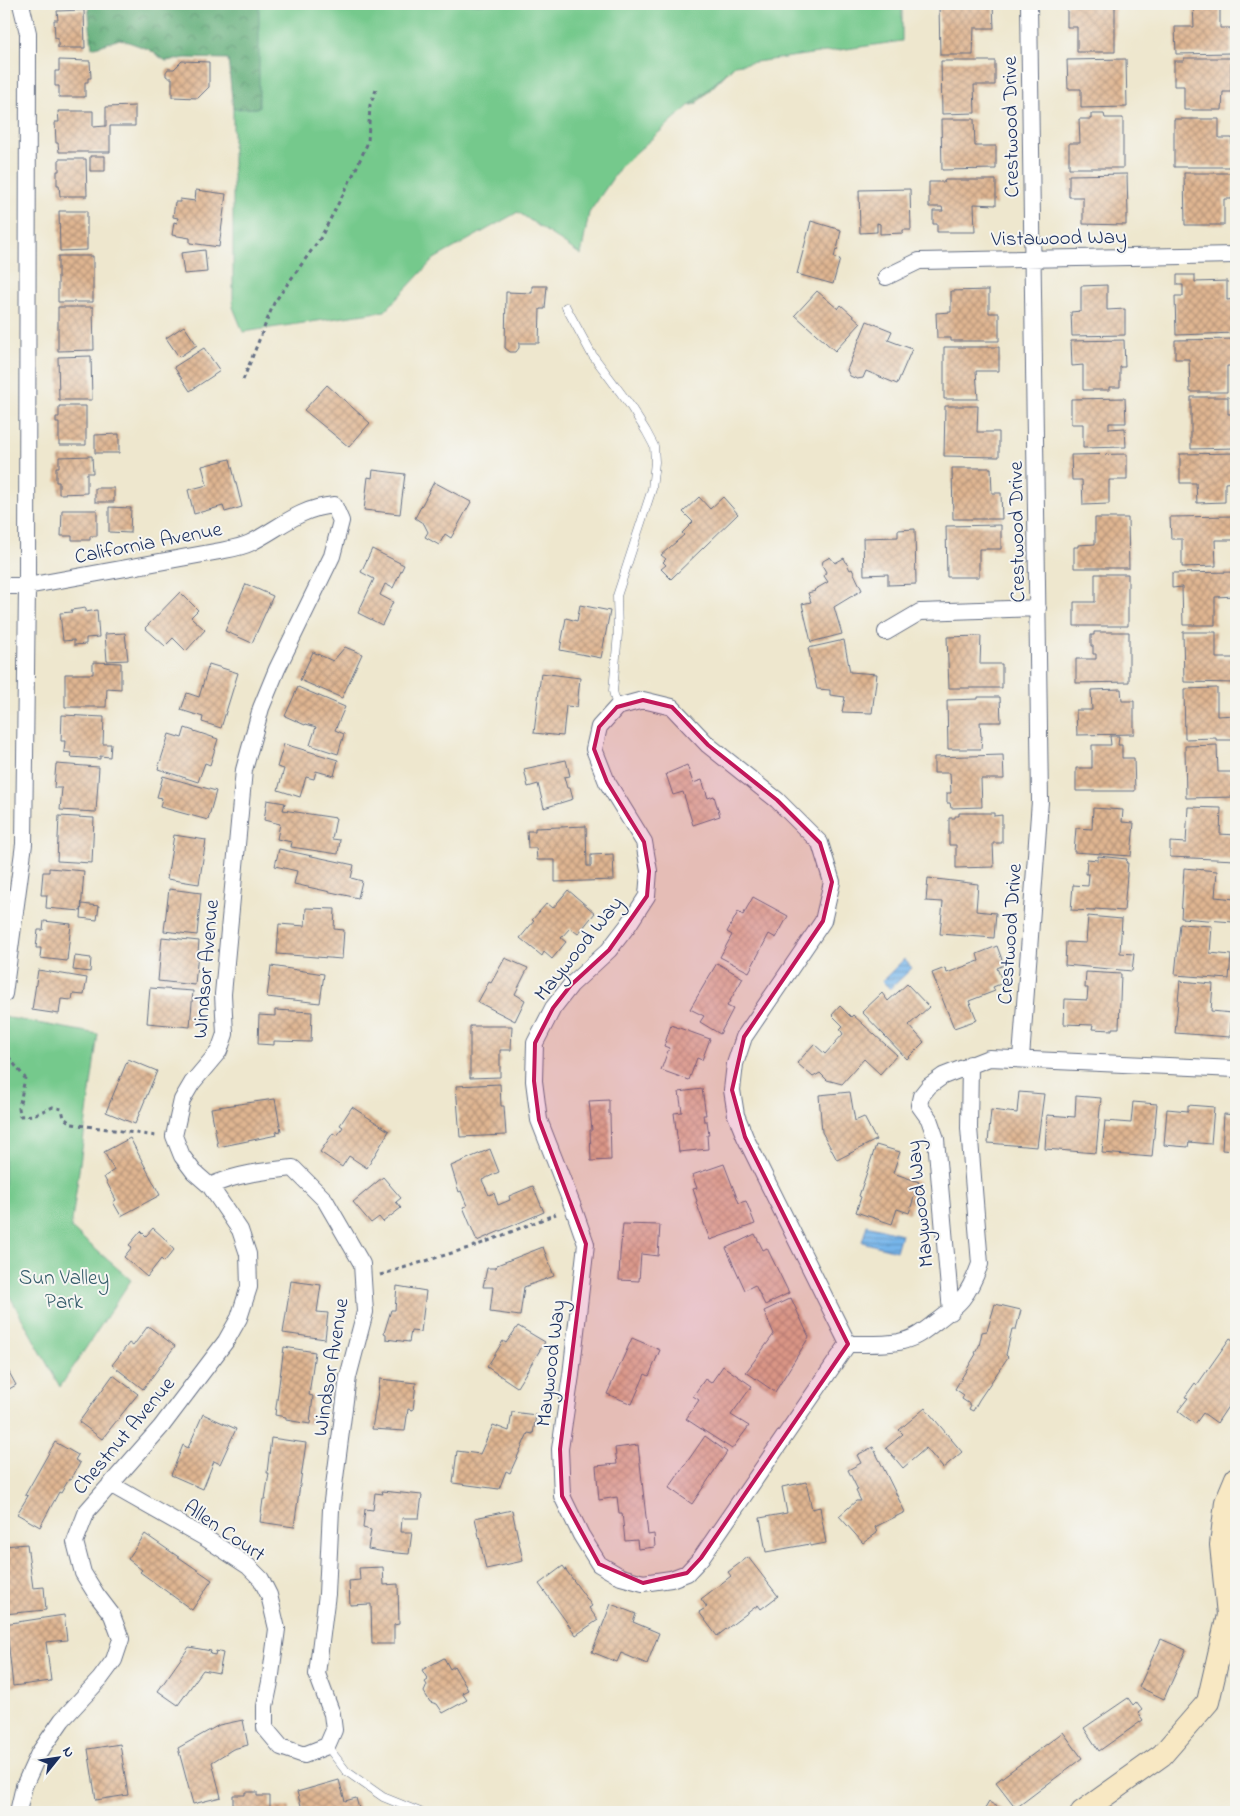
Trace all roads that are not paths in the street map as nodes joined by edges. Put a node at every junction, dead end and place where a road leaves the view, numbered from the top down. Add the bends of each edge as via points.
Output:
1 (21, 4) edge
2 (1029, 4) edge
3 (1236, 255) edge
4 (1032, 259) junction
5 (886, 277) dead end
6 (566, 307) dead end
7 (292, 518) joint
8 (4, 586) edge
9 (27, 586) junction
10 (1038, 608) junction
11 (886, 632) dead end
12 (617, 707) junction
13 (4, 994) edge
14 (1021, 1058) junction
15 (970, 1064) junction
16 (1236, 1069) edge
17 (210, 1186) junction
18 (951, 1312) junction
19 (848, 1344) junction
20 (1236, 1478) edge
21 (110, 1484) junction
22 (327, 1746) junction
23 (18, 1812) edge
24 (420, 1812) edge
25 (1082, 1812) edge

1 - 9 street via 28,33
2 - 4 street, Crestwood Drive
3 - 4 street, Vistawood Way
4 - 5 street, Vistawood Way via 919,262
4 - 10 street, Crestwood Drive
6 - 12 lane via 591,353 629,404 654,446 652,489 616,596 618,633 613,690
7 - 9 street, California Avenue via 249,544
7 - 17 street, Windsor Avenue via 305,510 334,505 341,521 332,556 261,708 244,770 223,994 225,1034 220,1051 192,1083 182,1100 174,1136 182,1156
8 - 9 street, California Avenue
9 - 13 street via 24,844
10 - 11 street via 920,612
10 - 14 street, Crestwood Drive via 1040,801
12 - 19 street via 643,700 672,707 708,745 778,800 820,843 832,882 823,921 744,1037 735,1064 732,1090 736,1114 745,1137
12 - 19 street, Maywood Way via 599,726 594,750 607,782 644,842 649,871 646,896 609,950 571,984 534,1043 539,1120 586,1244 560,1449 562,1496 599,1564 621,1577 643,1583 687,1573 701,1558
14 - 15 street, Maywood Way via 989,1058
14 - 16 street, Maywood Way
15 - 18 street via 969,1128 980,1264 973,1284
15 - 18 street, Maywood Way via 929,1086 919,1105 929,1119 936,1139
17 - 21 street, Chestnut Avenue via 240,1230 248,1254 249,1287 240,1318 161,1427
17 - 22 street, Windsor Avenue via 260,1171 293,1168 325,1200 362,1264 365,1312 346,1386 330,1509 327,1594 317,1674 332,1714 334,1730
18 - 19 street via 919,1336 898,1342
20 - 25 street via 1226,1502 1221,1545 1228,1615 1208,1702 1162,1755
21 - 22 street, Allen Court via 207,1539 248,1566 261,1579 269,1595 277,1628 265,1706 265,1728 281,1747 304,1755
21 - 23 street, Chestnut Avenue via 87,1510 74,1542 83,1573 112,1615 121,1639 114,1660 62,1720 39,1753 24,1786
22 - 24 lane via 346,1771 383,1797

